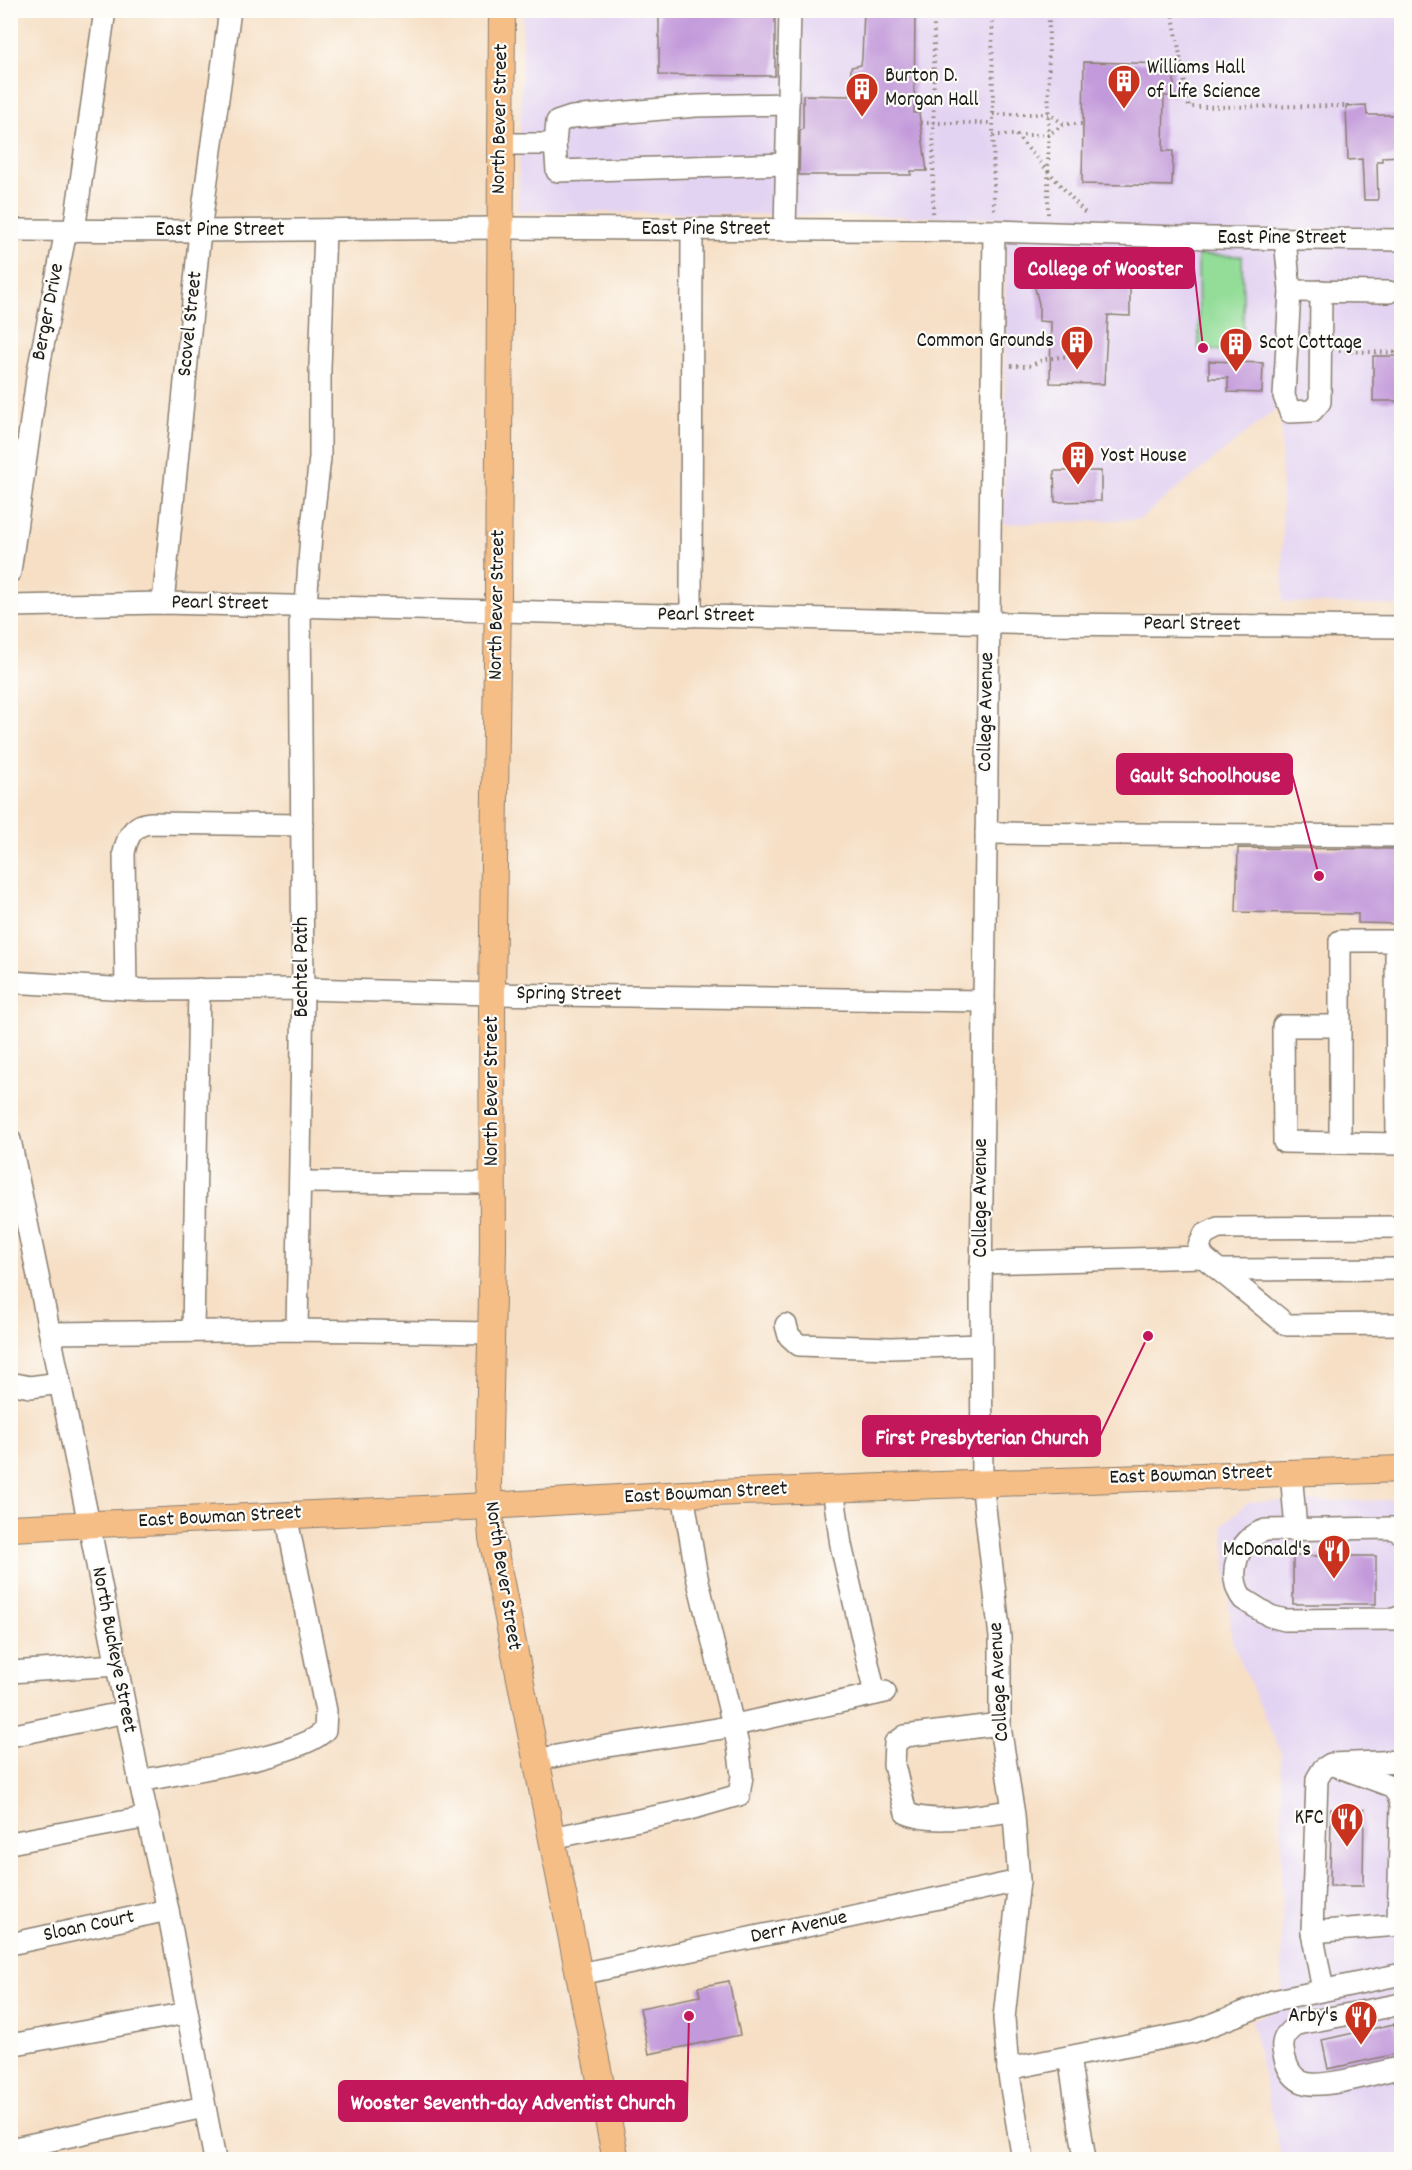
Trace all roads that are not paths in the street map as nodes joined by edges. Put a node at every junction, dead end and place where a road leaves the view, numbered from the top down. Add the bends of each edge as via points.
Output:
1 (105, 10) edge
2 (230, 10) edge
3 (502, 10) edge
4 (790, 10) edge
5 (788, 104) junction
6 (500, 144) junction
7 (555, 144) junction
8 (786, 164) junction
9 (499, 228) junction
10 (10, 230) edge
11 (325, 230) junction
12 (692, 230) junction
13 (785, 230) junction
14 (70, 231) junction
15 (200, 231) junction
16 (994, 231) junction
17 (1285, 239) junction
18 (1401, 240) edge
19 (1290, 291) junction
20 (1321, 291) junction
21 (1389, 292) dead end
22 (10, 573) edge
23 (163, 603) junction
24 (303, 605) junction
25 (10, 606) edge
26 (498, 611) junction
27 (691, 616) junction
28 (988, 621) junction
29 (1401, 627) edge
30 (302, 825) junction
31 (986, 833) junction
32 (1401, 836) edge
33 (1399, 941) edge
34 (10, 982) edge
35 (126, 988) junction
36 (303, 988) junction
37 (198, 989) junction
38 (492, 994) junction
39 (984, 1001) junction
40 (1340, 1026) junction
41 (10, 1140) edge
42 (1340, 1143) junction
43 (1399, 1144) edge
44 (300, 1182) junction
45 (493, 1184) junction
46 (1401, 1227) edge
47 (1203, 1257) junction
48 (981, 1263) junction
49 (1401, 1269) edge
50 (1220, 1270) junction
51 (1401, 1324) edge
52 (786, 1325) dead end
53 (297, 1329) junction
54 (193, 1331) junction
55 (51, 1333) junction
56 (492, 1333) junction
57 (981, 1345) junction
58 (10, 1383) edge
59 (60, 1383) junction
60 (1401, 1469) edge
61 (1291, 1472) junction
62 (982, 1482) junction
63 (833, 1488) junction
64 (683, 1494) junction
65 (489, 1506) junction
66 (87, 1514) junction
67 (286, 1515) junction
68 (10, 1528) edge
69 (1296, 1529) junction
70 (1401, 1533) edge
71 (1401, 1616) edge
72 (117, 1665) junction
73 (10, 1672) edge
74 (126, 1712) junction
75 (1000, 1724) junction
76 (732, 1725) junction
77 (10, 1737) edge
78 (536, 1760) junction
79 (1401, 1761) edge
80 (1331, 1764) junction
81 (139, 1781) junction
82 (1013, 1811) junction
83 (148, 1816) junction
84 (552, 1838) junction
85 (10, 1843) edge
86 (1019, 1881) junction
87 (168, 1910) junction
88 (1400, 1925) edge
89 (1312, 1932) junction
90 (10, 1944) edge
91 (580, 1974) junction
92 (1401, 1974) edge
93 (1323, 1990) junction
94 (1401, 2004) edge
95 (187, 2013) junction
96 (10, 2045) edge
97 (1069, 2057) junction
98 (1401, 2067) edge
99 (1008, 2069) junction
100 (204, 2107) junction
101 (10, 2149) edge
102 (215, 2160) edge
103 (616, 2160) edge
104 (1023, 2160) edge
105 (1086, 2160) edge

1 - 14 street, Berger Drive
2 - 15 street, Scovel Street
3 - 6 main road, North Bever Street
4 - 5 street
5 - 7 street via 696,106 572,117 557,122
5 - 8 street
6 - 7 street
6 - 9 main road, North Bever Street
7 - 8 street via 557,171
8 - 13 street
9 - 11 street, East Pine Street
9 - 12 street, East Pine Street
9 - 26 main road, North Bever Street
10 - 14 street, East Pine Street
11 - 15 street, East Pine Street
11 - 24 street, Bechtel Path via 320,458
12 - 13 street, East Pine Street
12 - 27 street
13 - 16 street, East Pine Street
14 - 15 street, East Pine Street
14 - 22 street, Berger Drive via 38,371
15 - 23 street, Scovel Street
16 - 17 street, East Pine Street
16 - 28 street, College Avenue
17 - 18 street, East Pine Street
17 - 19 street
19 - 20 street
19 - 20 street via 1284,396 1290,412 1312,411 1320,402
20 - 21 street
23 - 24 street, Pearl Street
23 - 25 street, Pearl Street
24 - 26 street, Pearl Street
24 - 30 street, Bechtel Path
26 - 27 street, Pearl Street
26 - 38 main road, North Bever Street
27 - 28 street, Pearl Street
28 - 29 street, Pearl Street
28 - 31 street, College Avenue
30 - 35 street via 151,823 133,830 124,853
30 - 36 street, Bechtel Path
31 - 32 street
31 - 39 street, College Avenue
33 - 40 street via 1340,941
33 - 43 street
34 - 35 street, Spring Street
35 - 37 street, Spring Street
36 - 37 street, Spring Street
36 - 38 street, Spring Street
36 - 44 street, Bechtel Path
37 - 54 street
38 - 39 street, Spring Street
38 - 45 main road, North Bever Street
39 - 48 street, College Avenue
40 - 42 street
40 - 42 street via 1283,1026 1284,1142
41 - 55 street, North Buckeye Street
42 - 43 street
44 - 45 street
44 - 53 street, Bechtel Path
45 - 56 main road, North Bever Street
46 - 47 street via 1218,1228 1204,1235 1199,1246
47 - 48 street
47 - 50 street
48 - 57 street, College Avenue
49 - 50 street
50 - 51 street via 1287,1325
52 - 57 street via 789,1336 799,1345
53 - 54 street
53 - 56 street
54 - 55 street
55 - 59 street, North Buckeye Street
56 - 65 main road, North Bever Street
57 - 62 street, College Avenue
58 - 59 street via 30,1387
59 - 66 street, North Buckeye Street
60 - 61 main road, East Bowman Street
61 - 62 main road, East Bowman Street
61 - 69 street
62 - 63 main road, East Bowman Street
62 - 75 street, College Avenue via 1000,1637
63 - 64 main road, East Bowman Street
63 - 76 street via 841,1545 880,1693
64 - 65 main road, East Bowman Street
64 - 76 street via 696,1577
65 - 67 main road, East Bowman Street
65 - 78 main road, North Bever Street
66 - 67 main road, East Bowman Street
66 - 68 main road, East Bowman Street
66 - 72 street, North Buckeye Street
67 - 81 street via 326,1712 325,1730 315,1739 275,1753
69 - 70 street via 1392,1528
69 - 71 street via 1259,1532 1239,1552 1237,1589 1243,1599 1270,1616 1285,1620
72 - 73 street
72 - 74 street, North Buckeye Street
74 - 77 street
74 - 81 street, North Buckeye Street
75 - 82 street, College Avenue
75 - 82 street via 905,1736 895,1743 894,1765 906,1813 918,1818
76 - 78 street
76 - 84 street via 742,1776 739,1795
78 - 84 main road, North Bever Street
79 - 80 street
80 - 88 street via 1391,1786 1398,1795
80 - 89 street via 1317,1779
81 - 83 street, North Buckeye Street
82 - 86 street, College Avenue
83 - 85 street
83 - 87 street, North Buckeye Street
84 - 91 main road, North Bever Street
86 - 91 street, Derr Avenue
86 - 99 street, College Avenue via 1004,2018
87 - 90 street, Sloan Court
87 - 95 street, North Buckeye Street
88 - 89 street
89 - 93 street
91 - 103 main road, North Bever Street
92 - 93 street
93 - 97 street via 1273,2001 1193,2032
94 - 98 street via 1298,2024 1286,2033 1282,2049 1287,2067 1305,2083 1319,2085
95 - 96 street
95 - 100 street, North Buckeye Street
97 - 99 street
97 - 105 street
99 - 104 street, College Avenue
100 - 101 street
100 - 102 street, North Buckeye Street

